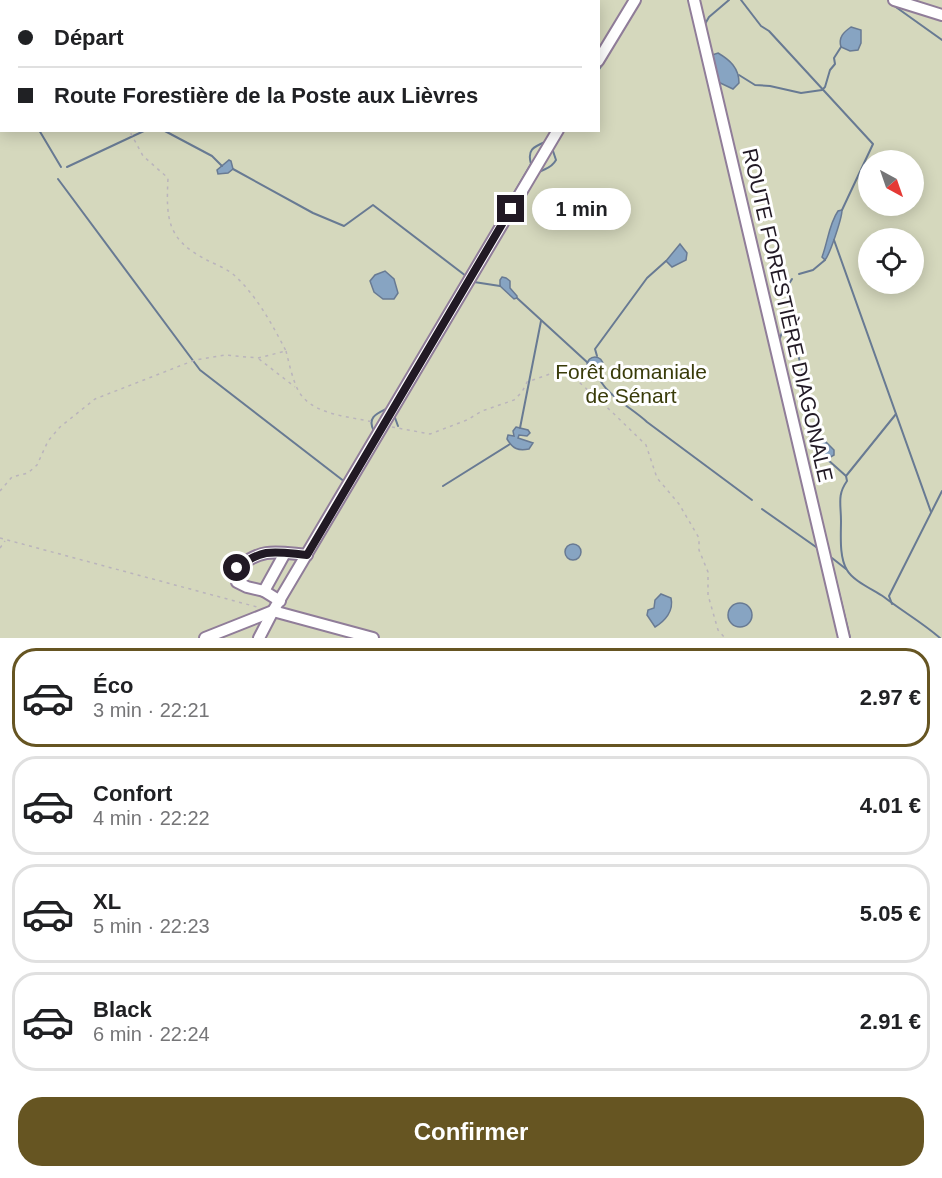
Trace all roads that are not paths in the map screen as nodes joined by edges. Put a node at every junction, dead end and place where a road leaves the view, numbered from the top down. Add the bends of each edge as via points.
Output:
1 (635, 0) edge
2 (694, 0) edge
3 (894, 0) edge
4 (942, 15) edge
5 (600, 58) edge
6 (557, 132) edge
7 (285, 553) junction
8 (307, 555) junction
9 (264, 591) junction
10 (280, 601) junction
11 (273, 611) junction
12 (205, 638) edge
13 (259, 638) edge
14 (373, 638) edge
15 (844, 638) edge

1 - 5 street
2 - 15 street, ROUTE FORESTIÈRE DIAGONALE
3 - 4 street
6 - 8 street via 376,422
7 - 8 street
7 - 9 street
7 - 9 street via 267,551 237,568 237,582
8 - 10 street
9 - 10 street
10 - 11 street
11 - 12 street
11 - 13 street
11 - 14 street

